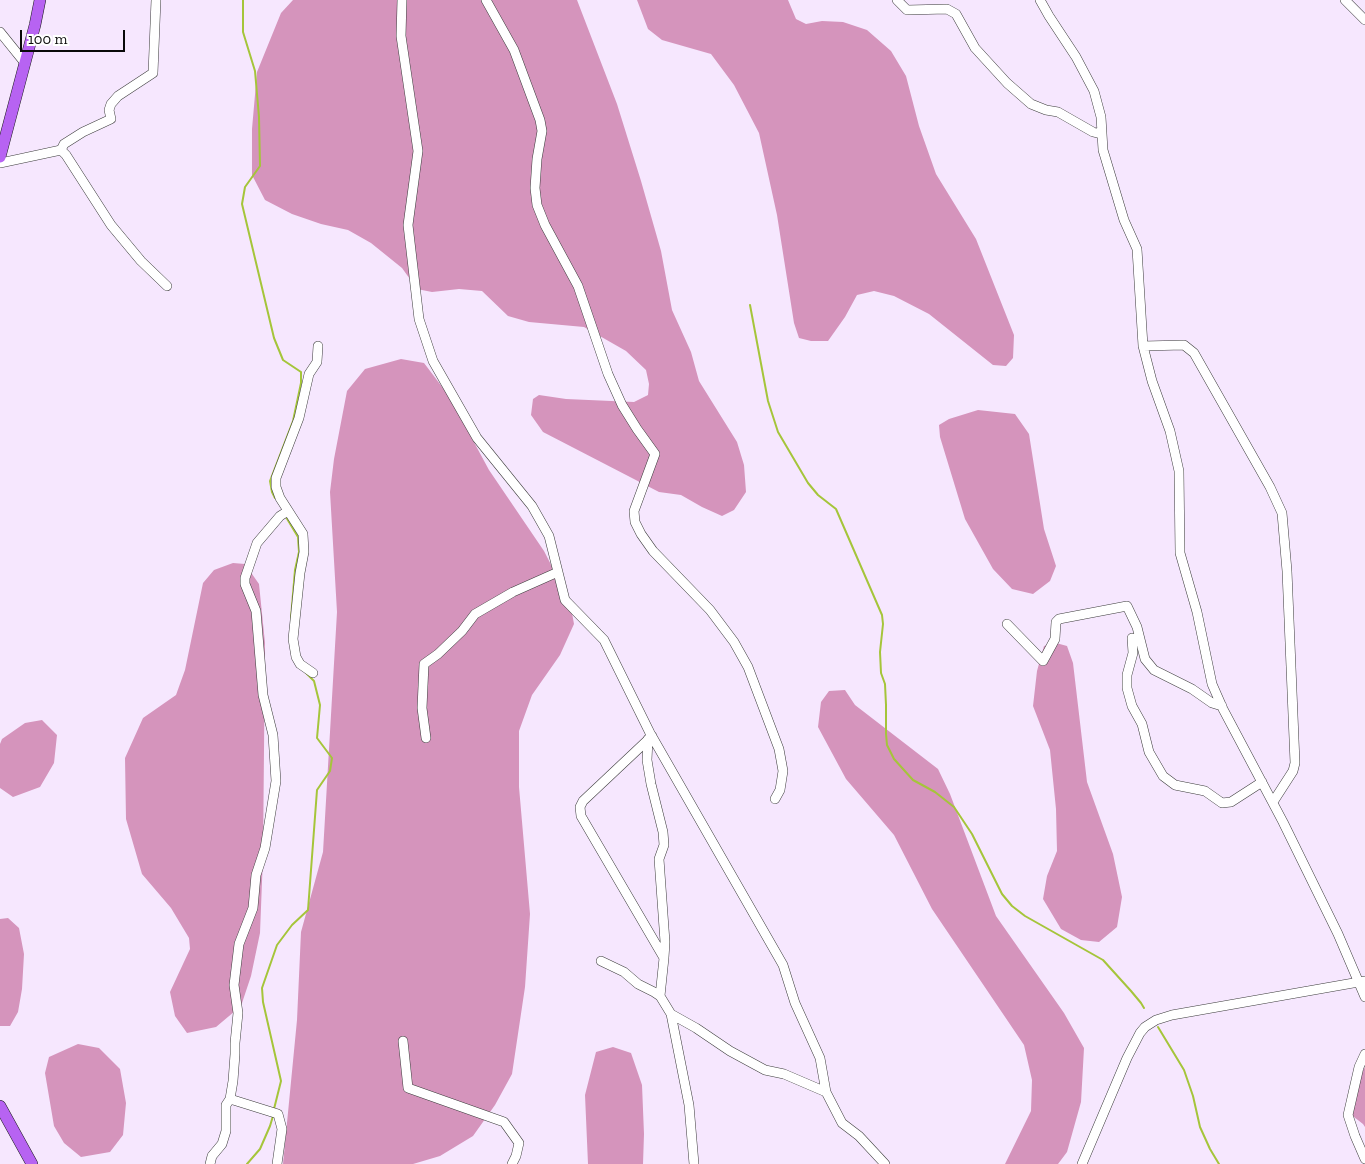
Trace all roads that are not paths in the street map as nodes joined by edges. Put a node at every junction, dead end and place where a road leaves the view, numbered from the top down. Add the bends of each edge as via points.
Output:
1 (40, 0) edge
2 (156, 0) edge
3 (402, 0) edge
4 (486, 0) edge
5 (897, 0) edge
6 (1040, 0) edge
7 (1345, 0) edge
8 (1365, 20) edge
9 (0, 32) edge
10 (25, 63) junction
11 (1101, 134) junction
12 (61, 150) junction
13 (0, 157) edge
14 (0, 163) edge
15 (167, 286) dead end
16 (318, 346) dead end
17 (1143, 346) junction
18 (284, 513) junction
19 (558, 572) junction
20 (1133, 618) junction
21 (1007, 624) dead end
22 (1132, 638) junction
23 (1122, 639) dead end
24 (313, 673) dead end
25 (1222, 706) junction
26 (650, 737) junction
27 (426, 738) dead end
28 (1262, 782) junction
29 (775, 799) dead end
30 (1272, 802) junction
31 (664, 958) junction
32 (601, 961) dead end
33 (1362, 982) edge
34 (660, 996) junction
35 (1365, 997) edge
36 (670, 1014) junction
37 (403, 1041) dead end
38 (1365, 1054) edge
39 (826, 1092) junction
40 (230, 1099) junction
41 (0, 1106) edge
42 (1365, 1159) edge
43 (32, 1164) edge
44 (210, 1164) edge
45 (277, 1164) edge
46 (512, 1164) edge
47 (694, 1164) edge
48 (885, 1164) edge
49 (1082, 1164) edge

1 - 10 main road
2 - 12 street via 153,73 110,104 110,119 64,144
3 - 19 street via 401,36 418,151 408,225 419,319 433,361 478,438 532,506 550,536
4 - 29 street via 514,50 540,120 542,131 534,188 537,205 578,286 622,405 655,454 634,511 635,522 653,551 701,601 734,642 748,667 778,749 782,771 780,790
5 - 11 street via 907,10 947,9 956,14 975,48 1031,104 1058,112
6 - 11 street via 1094,92 1101,117
7 - 8 street
9 - 10 street
10 - 13 main road
11 - 17 street via 1124,220 1137,248
12 - 14 street
12 - 15 street via 111,226
16 - 18 street via 317,362 308,374 299,418 276,478
17 - 25 street via 1172,439 1178,471 1180,553 1197,612 1212,684
17 - 30 street via 1184,345 1194,353 1282,513 1295,763
18 - 24 street via 303,534 304,552 294,639 296,657
18 - 40 street via 256,543 245,578 256,611 263,695 273,735 276,781 266,848 256,876 253,908 239,944 234,985 238,1013
19 - 26 street via 565,600 604,640
19 - 27 street via 475,614 462,631 424,664 422,708
20 - 21 street via 1127,606 1059,619 1055,639 1043,661
20 - 22 street
20 - 25 street via 1145,659 1154,670
22 - 23 street
22 - 28 street via 1127,688 1149,752 1162,776 1175,784 1205,791 1222,803 1231,802
25 - 28 street
26 - 31 street via 647,760 664,839 659,859
26 - 31 street via 580,807 581,816
26 - 39 street via 783,965 795,1003 820,1058
28 - 30 street
30 - 33 street
31 - 34 street
32 - 34 street
33 - 35 street
33 - 49 street via 1156,1020 1140,1032
34 - 36 street
36 - 39 street via 765,1070 784,1074
36 - 47 street via 689,1105
37 - 46 street via 408,1088 504,1122 519,1143
38 - 42 street via 1348,1115
39 - 48 street via 842,1123
40 - 44 street via 226,1105 226,1131
40 - 45 street via 274,1113 282,1129
41 - 43 main road

